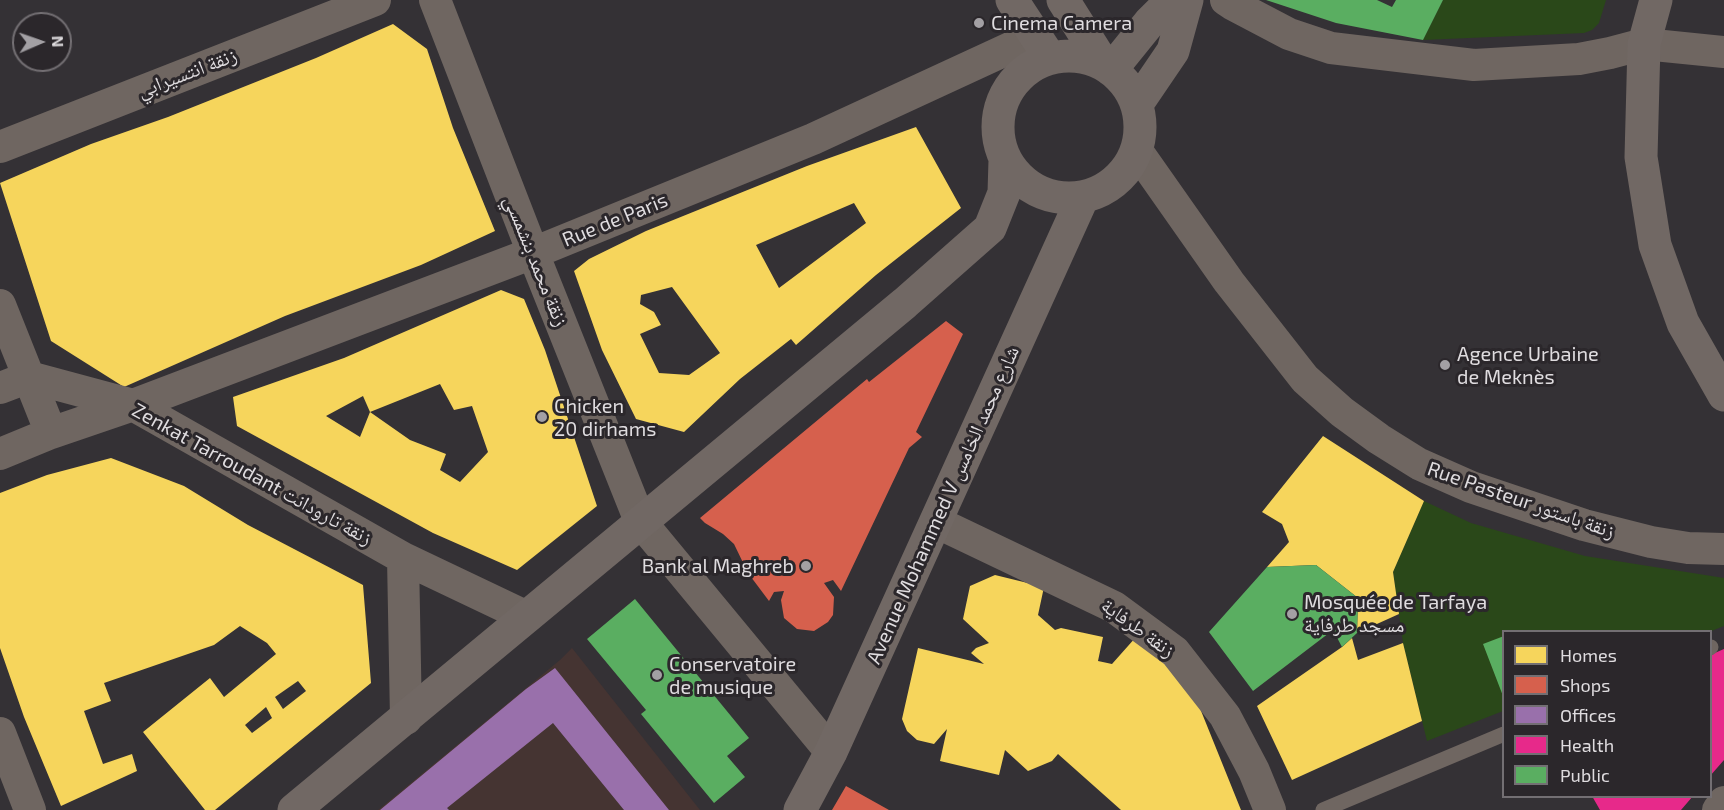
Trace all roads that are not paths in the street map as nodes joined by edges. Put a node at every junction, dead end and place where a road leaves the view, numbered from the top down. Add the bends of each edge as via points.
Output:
1 (375, 0) edge
2 (435, 0) edge
3 (1012, 0) edge
4 (1064, 0) edge
5 (1172, 0) edge
6 (1187, 0) edge
7 (1226, 0) edge
8 (1656, 0) edge
9 (1644, 44) junction
10 (1043, 47) junction
11 (1724, 52) edge
12 (1108, 67) junction
13 (1137, 104) junction
14 (0, 147) edge
15 (1137, 151) junction
16 (1005, 160) junction
17 (1082, 199) junction
18 (533, 253) junction
19 (0, 305) edge
20 (29, 377) junction
21 (0, 388) edge
22 (1724, 395) edge
23 (133, 405) junction
24 (51, 433) junction
25 (0, 454) edge
26 (640, 522) junction
27 (936, 522) junction
28 (1724, 549) edge
29 (403, 558) junction
30 (527, 617) junction
31 (406, 718) junction
32 (1502, 734) edge
33 (2, 744) edge
34 (831, 752) junction
35 (1724, 802) edge
36 (30, 810) edge
37 (294, 810) edge
38 (800, 810) edge
39 (1270, 810) edge
40 (1323, 810) edge
41 (1718, 810) edge

1 - 14 street, زنقة انتسيرابي
2 - 18 street, زنقة محمد بنشمسي
3 - 10 main road
4 - 12 main road
5 - 12 main road
6 - 13 main road via 1173,51
7 - 9 street via 1289,34 1331,48 1464,64 1579,59
8 - 9 main road
9 - 11 street
9 - 22 main road via 1641,157 1655,245 1683,323
10 - 12 main road via 1087,57
10 - 16 main road via 1033,65 1008,90 1000,107 998,134
10 - 18 street, Rue de Paris
12 - 13 main road via 1131,90
13 - 15 main road
15 - 17 main road via 1116,182
15 - 28 street, Rue Pasteur زنقة باستور via 1229,282 1305,379 1379,439 1419,464 1472,487 1584,525 1651,542
16 - 17 main road via 1018,178 1036,191 1057,198
16 - 26 main road via 1004,193 990,228
17 - 27 main road, Avenue Mohammed V شارع محمد الخامس
18 - 23 street, Rue de Paris
18 - 26 street, زنقة محمد بنشمسي
19 - 20 street
20 - 21 street
20 - 23 street, Zenkat Tarroudant زنقة تارودانت
20 - 24 street
23 - 24 street, Rue de Paris
23 - 29 street, Zenkat Tarroudant زنقة تارودانت
24 - 25 street, Rue de Paris
26 - 30 main road
26 - 34 street, زنقة محمد بنشمسي
27 - 34 main road, Avenue Mohammed V شارع محمد الخامس
27 - 39 street, زنقة طرفاية via 1114,607 1175,652 1226,716
29 - 30 street, Zenkat Tarroudant زنقة تارودانت
29 - 31 street
30 - 31 main road
31 - 37 main road
32 - 40 lane
33 - 36 street
34 - 38 main road, Avenue Mohammed V شارع محمد الخامس
35 - 41 street

